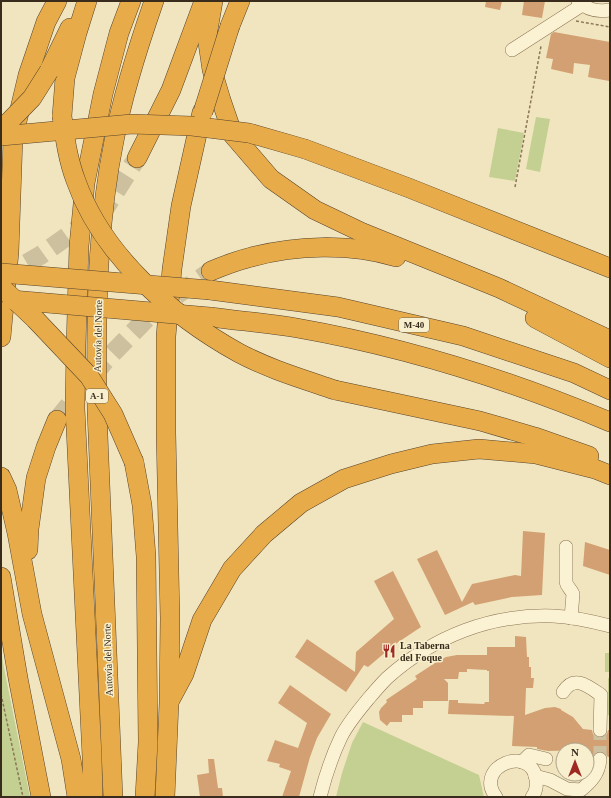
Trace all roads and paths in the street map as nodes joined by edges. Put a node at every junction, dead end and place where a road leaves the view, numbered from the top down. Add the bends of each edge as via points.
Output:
1 (57, 1) edge
2 (86, 1) edge
3 (131, 1) edge
4 (154, 1) edge
5 (204, 1) edge
6 (213, 1) edge
7 (240, 1) edge
8 (580, 3) edge
9 (610, 10) edge
10 (562, 19) junction
11 (610, 27) edge
12 (543, 31) junction
13 (512, 50) dead end
14 (1, 130) edge
15 (1, 136) edge
16 (137, 158) tunnel mouth
17 (515, 188) dead end
18 (610, 268) edge
19 (211, 271) tunnel mouth
20 (1, 273) edge
21 (1, 287) edge
22 (1, 299) edge
23 (1, 337) edge
24 (610, 340) edge
25 (610, 358) edge
26 (505, 382) junction
27 (610, 390) edge
28 (57, 420) tunnel mouth
29 (610, 422) edge
30 (610, 433) edge
31 (610, 466) edge
32 (610, 475) edge
33 (1, 477) edge
34 (566, 547) dead end
35 (1, 577) edge
36 (32, 614) junction
37 (571, 618) junction
38 (610, 626) edge
39 (563, 692) dead end
40 (1, 695) edge
41 (169, 703) junction
42 (600, 730) tunnel mouth
43 (546, 758) dead end
44 (600, 759) tunnel mouth
45 (522, 762) junction
46 (535, 776) junction
47 (23, 797) edge
48 (41, 797) edge
49 (76, 797) edge
50 (93, 797) edge
51 (113, 797) edge
52 (145, 797) edge
53 (165, 797) edge
54 (320, 797) edge
55 (496, 797) edge
56 (532, 797) edge

1 - 23 highway via 46,22 28,75 13,138
2 - 14 highway, bridge via 32,98
2 - 31 highway, bridge via 65,78 62,116 67,151 76,182 90,213 132,270 167,303 201,329 240,353 283,373 335,390 480,421 535,437
3 - 50 highway, Autovía del Norte / A-1 via 119,33 101,101 85,183 79,246 75,408
4 - 51 highway, Autovía del Norte / A-1 via 138,46 114,141 100,250 97,410
5 - 16 highway via 171,90
6 - 24 highway via 207,36 212,70 221,100 233,135 271,179 315,210 348,226 499,288
7 - 41 highway, bridge via 202,112 181,206 172,269 166,336
8 - 9 street via 591,10
8 - 10 street
10 - 11 path
10 - 12 street
12 - 13 street
12 - 17 path
15 - 18 highway, bridge via 132,124 192,126 249,133 305,148
19 - 25 highway via 249,257 292,249 334,247 377,251 428,267 492,296
20 - 27 highway, M-40, bridge via 210,290 338,307 463,336 574,373
21 - 52 highway, bridge via 90,376 113,414 134,462 142,505 146,556 148,742
22 - 26 highway, bridge via 210,317 296,328 362,341
26 - 29 highway
26 - 30 highway via 518,393
28 - 36 highway via 36,478 29,528 28,570
32 - 41 highway via 536,454 479,449 432,454 344,479 302,504 264,534 232,569 202,620 184,674
33 - 36 highway via 7,490 17,533
34 - 37 street via 566,582 573,594
35 - 48 highway
36 - 49 highway via 71,759
37 - 38 street
37 - 54 street via 554,616 501,620 447,637 421,652 387,678 359,710 341,737
39 - 42 street via 567,685 576,682 588,685 601,695
40 - 47 path
41 - 53 highway
43 - 45 street via 529,755
44 - 46 street via 600,768 593,780 581,790 567,791 550,780
45 - 46 street
45 - 55 street via 504,763 496,769 491,786
46 - 56 street via 537,785

